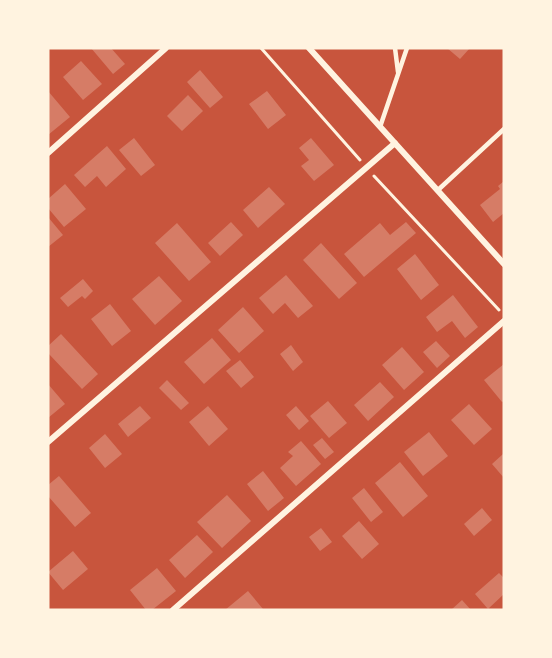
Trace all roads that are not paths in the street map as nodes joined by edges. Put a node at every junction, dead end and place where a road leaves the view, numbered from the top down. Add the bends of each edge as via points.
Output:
1 (166, 48) edge
2 (309, 48) edge
3 (395, 48) edge
4 (407, 48) edge
5 (398, 74) junction
6 (380, 127) junction
7 (504, 129) edge
8 (395, 143) junction
9 (48, 153) edge
10 (438, 190) junction
11 (504, 264) edge
12 (504, 321) edge
13 (48, 442) edge
14 (173, 610) edge

1 - 9 street
2 - 6 street
3 - 5 lane
4 - 5 lane
5 - 6 lane
6 - 8 street
7 - 10 lane
8 - 10 street
8 - 13 street
10 - 11 street
12 - 14 street

